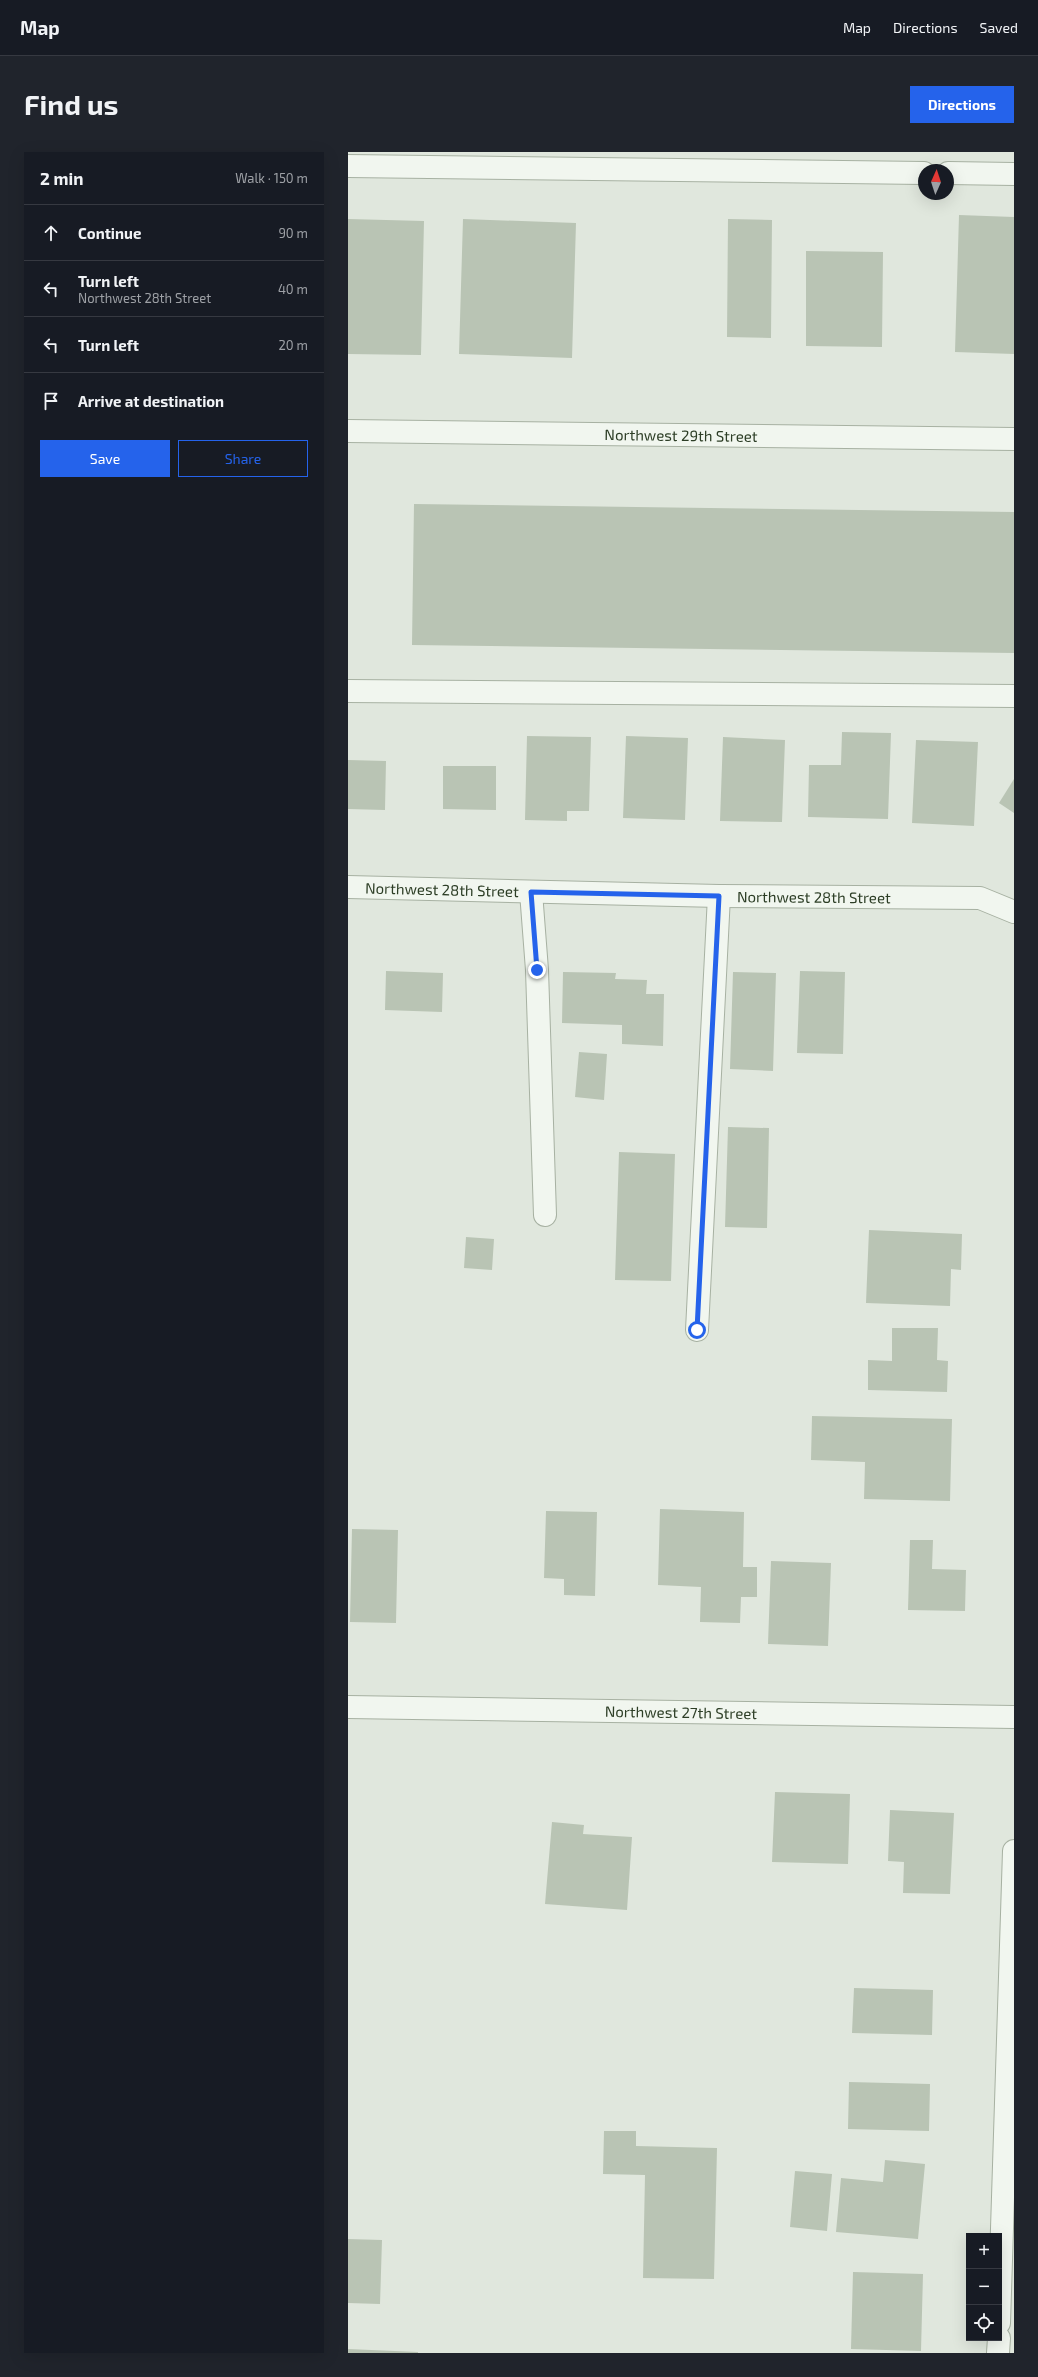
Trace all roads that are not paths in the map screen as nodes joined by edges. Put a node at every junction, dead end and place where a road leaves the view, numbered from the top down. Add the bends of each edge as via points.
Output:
1 (348, 166) edge
2 (918, 173) edge
3 (954, 173) edge
4 (1014, 174) edge
5 (348, 431) edge
6 (1014, 439) edge
7 (348, 691) edge
8 (1014, 696) edge
9 (348, 887) edge
10 (531, 892) junction
11 (719, 896) junction
12 (1014, 912) edge
13 (545, 1215) dead end
14 (697, 1330) dead end
15 (348, 1707) edge
16 (1014, 1717) edge
17 (1014, 1851) edge
18 (1000, 2305) edge
19 (998, 2341) edge
20 (998, 2353) edge

1 - 2 street
3 - 4 street
5 - 6 street, Northwest 29th Street
7 - 8 street
9 - 10 street, Northwest 28th Street
10 - 11 street, Northwest 28th Street
10 - 13 street via 537,970
11 - 12 street, Northwest 28th Street via 980,898
11 - 14 street
15 - 16 street, Northwest 27th Street
17 - 18 street
19 - 20 street

